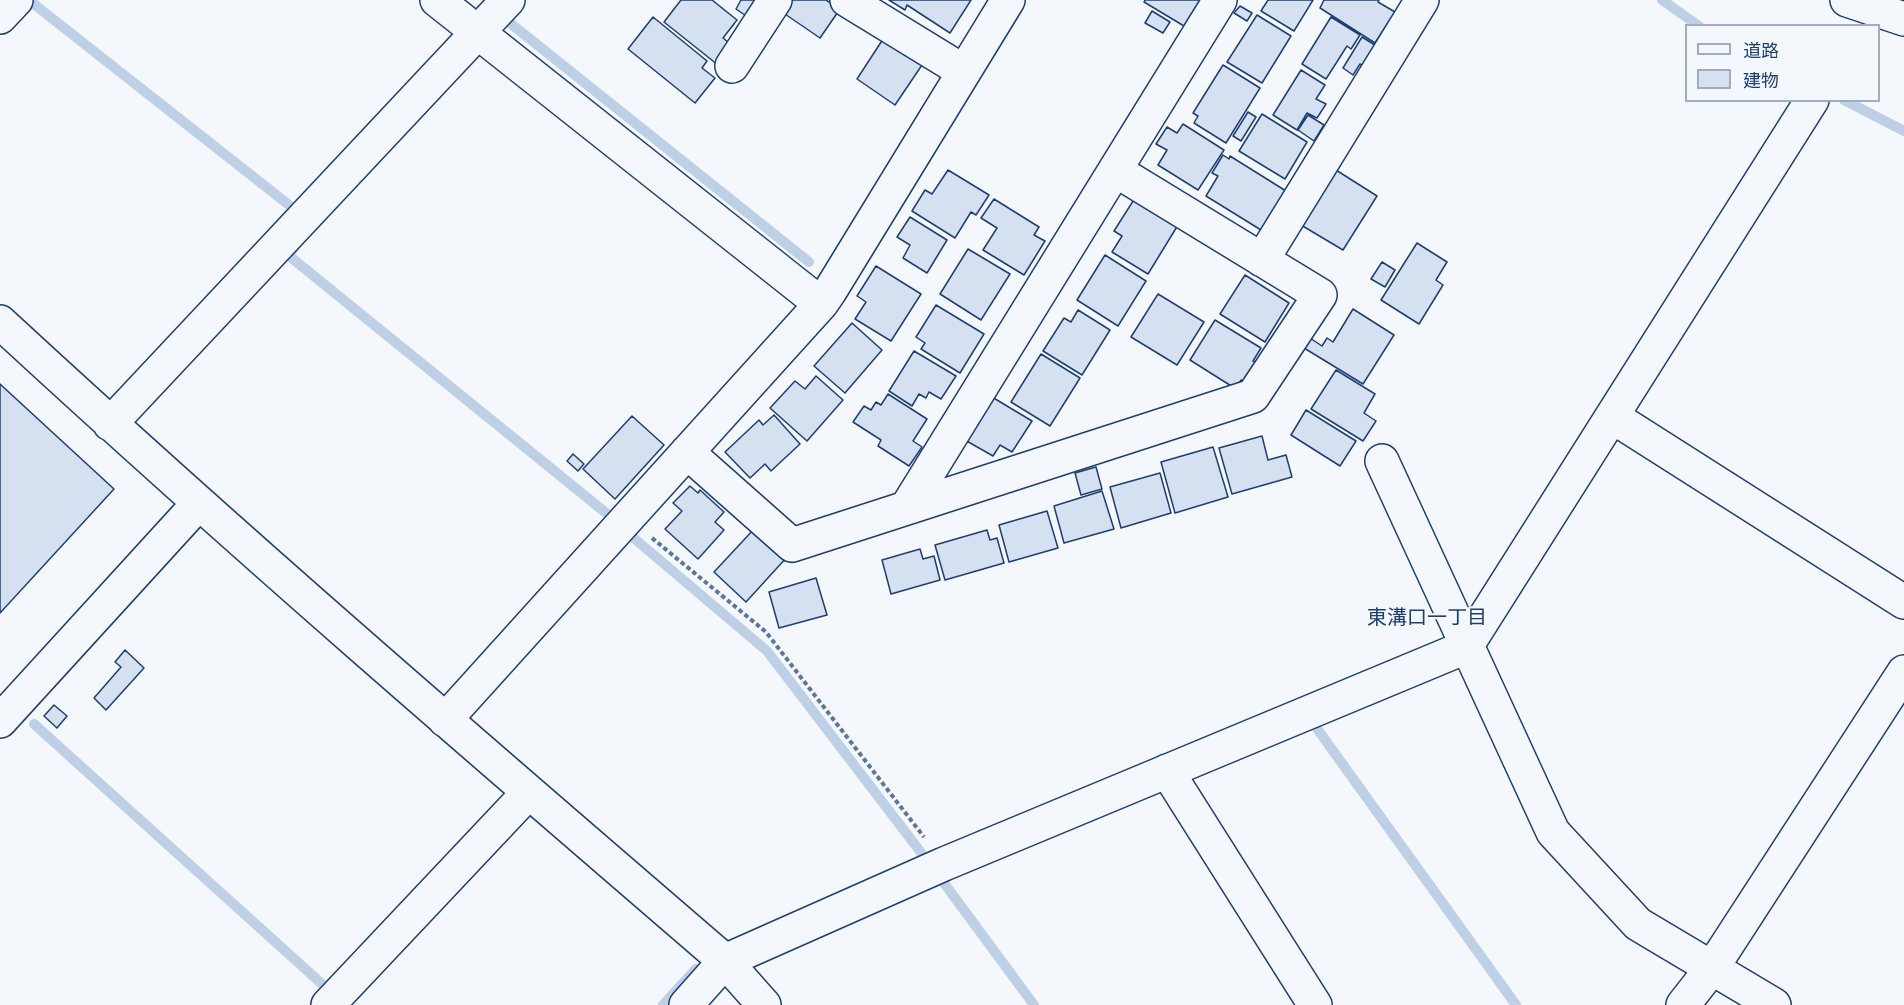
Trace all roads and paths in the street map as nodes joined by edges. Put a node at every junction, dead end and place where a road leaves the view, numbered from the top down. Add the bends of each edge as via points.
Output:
1 (16, 0) edge
2 (437, 0) edge
3 (508, 0) edge
4 (775, 0) edge
5 (847, 0) edge
6 (1008, 0) edge
7 (1220, 0) edge
8 (1422, 0) edge
9 (1859, 11) edge
10 (0, 17) edge
11 (1904, 19) edge
12 (478, 32) junction
13 (732, 66) dead end
14 (963, 71) junction
15 (1811, 102) edge
16 (1115, 170) junction
17 (1262, 260) junction
18 (821, 304) junction
19 (0, 322) edge
20 (1613, 417) junction
21 (110, 424) junction
22 (687, 452) junction
23 (1382, 461) dead end
24 (199, 503) junction
25 (907, 507) junction
26 (627, 518) junction
27 (1904, 602) edge
28 (1466, 647) junction
29 (1904, 672) edge
30 (445, 720) junction
31 (0, 721) edge
32 (1167, 771) junction
33 (529, 792) junction
34 (944, 864) junction
35 (725, 961) junction
36 (1712, 968) junction
37 (328, 1005) edge
38 (686, 1005) edge
39 (764, 1005) edge
40 (1315, 1005) edge
41 (1683, 1005) edge
42 (1774, 1005) edge

1 - 10 street
2 - 12 street
3 - 12 street
4 - 13 street
5 - 14 street
6 - 14 street
7 - 16 street
8 - 17 street
9 - 11 street
12 - 18 street
12 - 21 street
14 - 18 street
15 - 20 street
16 - 17 street
16 - 25 street
17 - 25 street via 1320,295 1253,396
18 - 22 street
19 - 21 street
20 - 27 street
20 - 28 street
21 - 24 street
22 - 25 street via 792,545
22 - 26 street
23 - 28 street
24 - 30 street
24 - 31 street
26 - 30 street
26 - 34 path via 766,632
28 - 32 street
28 - 36 street via 1553,832 1638,924
29 - 36 street
30 - 33 street
32 - 34 street
32 - 40 street
33 - 35 street
33 - 37 street
34 - 35 street
35 - 38 street
35 - 39 street
36 - 41 street
36 - 42 street

